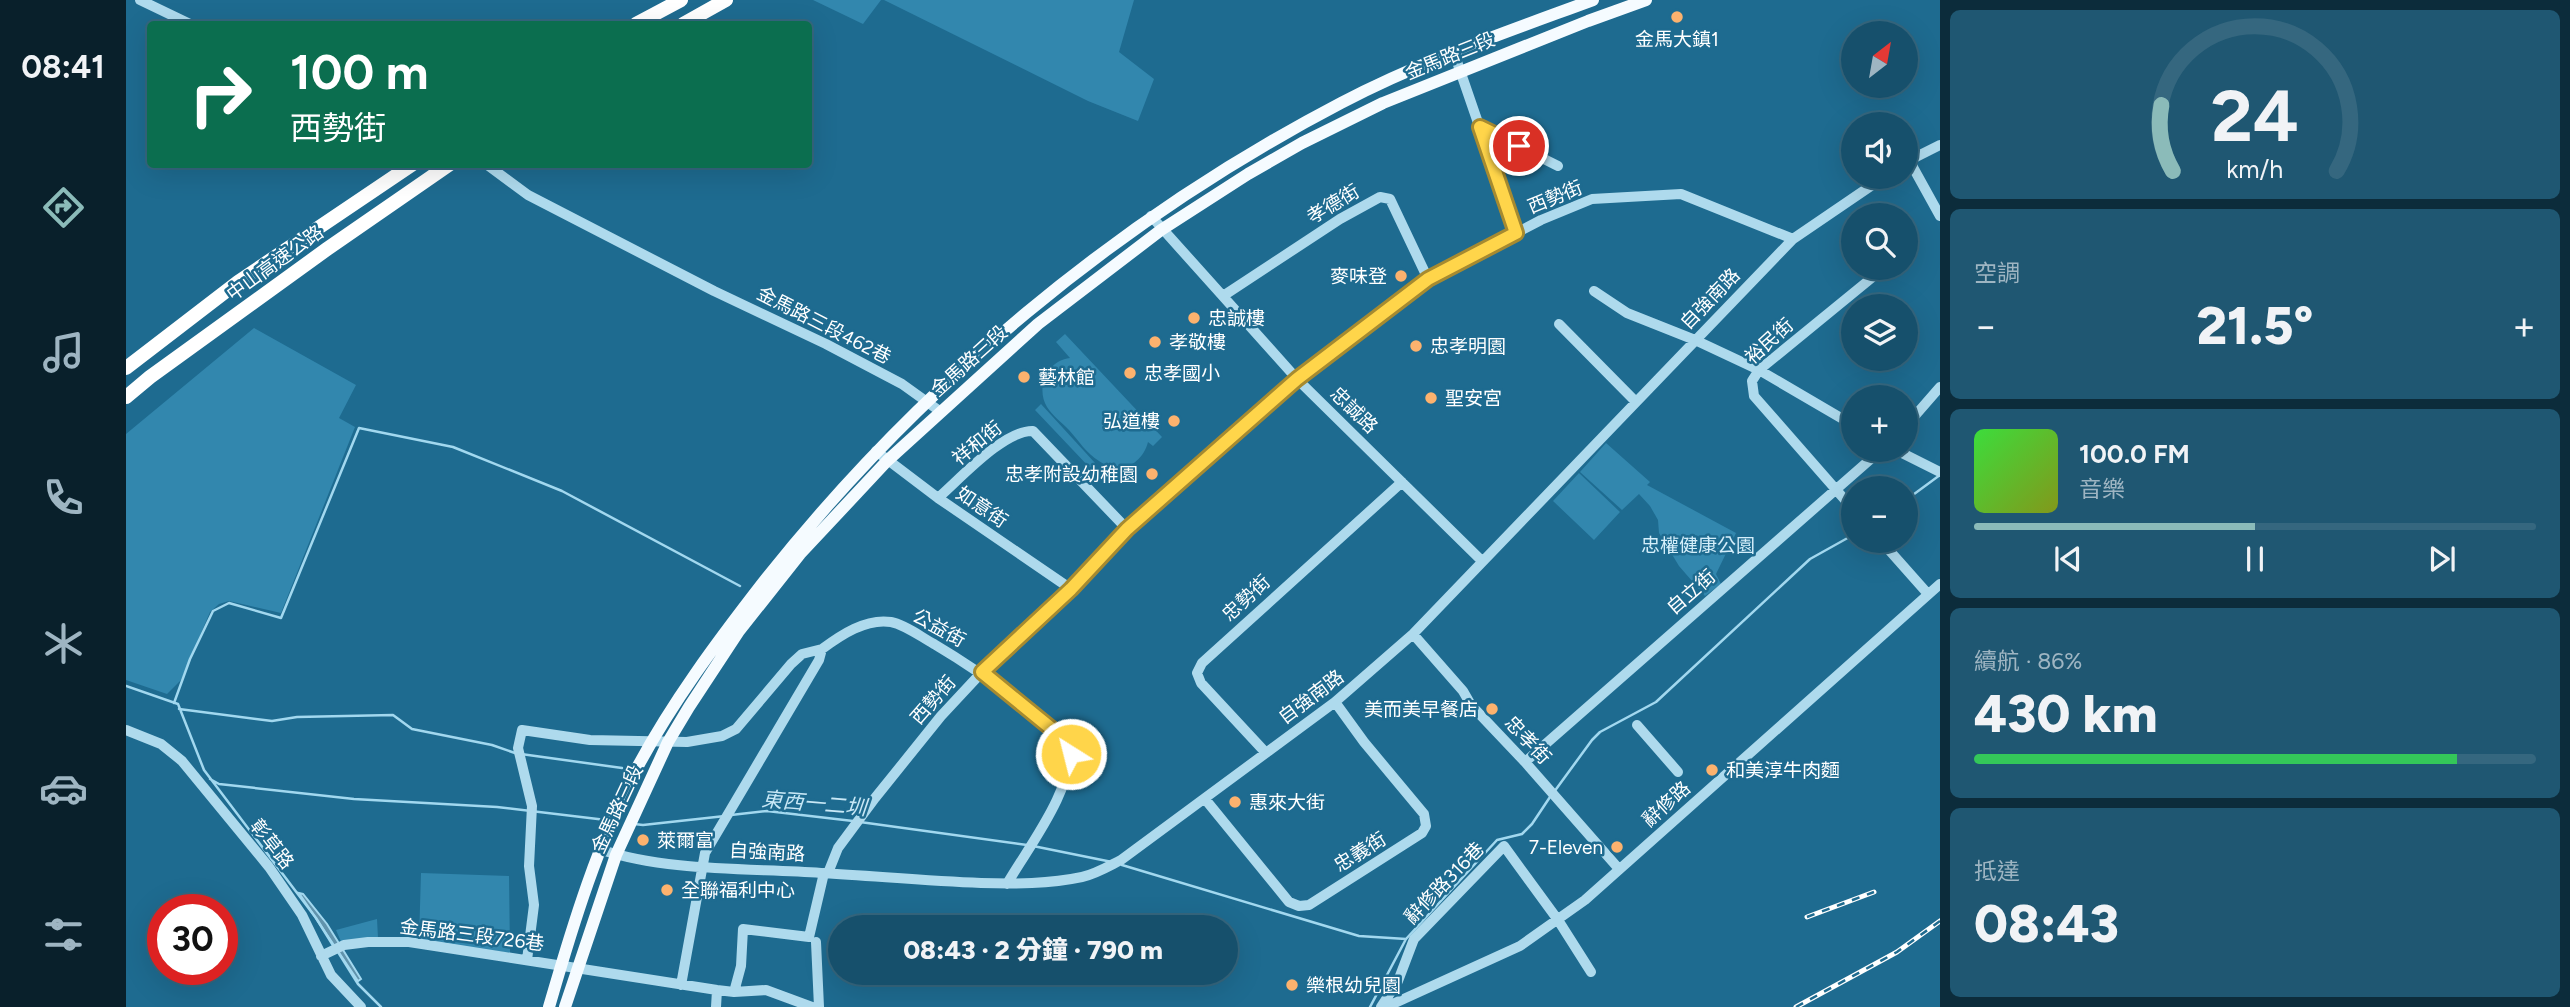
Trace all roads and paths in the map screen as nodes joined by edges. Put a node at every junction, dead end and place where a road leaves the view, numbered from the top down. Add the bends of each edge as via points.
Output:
1 (141, 0) edge
2 (681, 0) edge
3 (726, 0) edge
4 (1593, 0) edge
5 (1646, 0) edge
6 (184, 21) edge
7 (642, 21) edge
8 (688, 21) edge
9 (1454, 53) junction
10 (1461, 73) junction
11 (1480, 127) junction
12 (1940, 145) edge
13 (1918, 156) edge
14 (1558, 166) dead end
15 (407, 168) edge
16 (444, 168) edge
17 (491, 168) edge
18 (1918, 179) edge
19 (1866, 189) edge
20 (1151, 216) junction
21 (1940, 216) edge
22 (1161, 230) junction
23 (1516, 233) junction
24 (1793, 239) junction
25 (1428, 279) junction
26 (1869, 280) edge
27 (1594, 291) dead end
28 (1223, 296) junction
29 (1559, 324) dead end
30 (1695, 340) junction
31 (126, 368) edge
32 (1759, 370) junction
33 (1297, 379) junction
34 (1940, 387) edge
35 (126, 397) edge
36 (927, 400) junction
37 (1636, 402) junction
38 (941, 411) junction
39 (1918, 412) edge
40 (1841, 418) edge
41 (876, 451) junction
42 (887, 461) junction
43 (1918, 461) edge
44 (1867, 462) edge
45 (1940, 472) edge
46 (1402, 482) junction
47 (1836, 489) junction
48 (1841, 495) edge
49 (938, 498) junction
50 (1127, 529) junction
51 (1892, 553) edge
52 (1482, 561) junction
53 (781, 570) junction
54 (1940, 584) edge
55 (1071, 589) junction
56 (1928, 594) junction
57 (1413, 634) junction
58 (822, 649) junction
59 (982, 672) junction
60 (1335, 702) junction
61 (1637, 724) dead end
62 (126, 730) edge
63 (652, 741) junction
64 (668, 742) junction
65 (1266, 753) junction
66 (1525, 762) junction
67 (1678, 772) dead end
68 (1205, 799) junction
69 (599, 849) junction
70 (616, 855) junction
71 (702, 867) junction
72 (1619, 869) junction
73 (826, 873) junction
74 (1007, 884) junction
75 (1558, 920) junction
76 (813, 939) junction
77 (331, 951) junction
78 (527, 960) junction
79 (561, 964) junction
80 (578, 970) junction
81 (1591, 972) dead end
82 (681, 985) junction
83 (717, 990) junction
84 (734, 992) junction
85 (796, 1004) edge
86 (361, 1007) edge
87 (549, 1007) edge
88 (565, 1007) edge
89 (716, 1007) edge
90 (812, 1007) edge
91 (818, 1007) edge
92 (1384, 1007) edge

1 - 6 street
2 - 7 highway
3 - 8 highway
4 - 9 main road, 金馬路三段
5 - 10 main road, 金馬路三段
9 - 10 street
9 - 20 main road, 金馬路三段 via 1343,101
10 - 11 street
10 - 22 main road, 金馬路三段 via 1383,103 1302,143
11 - 14 street
11 - 23 street
12 - 13 street
15 - 31 highway, 中山高速公路 via 238,282
16 - 35 highway, 中山高速公路
17 - 36 street, 金馬路三段462巷 via 528,195 826,344
18 - 21 street
19 - 24 street, 自強南路
20 - 22 street, 忠誠路
20 - 36 main road, 金馬路三段 via 1013,324
22 - 28 street, 忠誠路
22 - 38 main road, 金馬路三段 via 1038,324
23 - 24 street, 西勢街 via 1591,199 1681,194
23 - 25 street, 西勢街
24 - 30 street, 自強南路
25 - 28 street, 孝德街 via 1390,199 1380,197
25 - 33 street, 西勢街
26 - 32 street, 裕民街
27 - 30 street via 1627,313
28 - 33 street, 忠誠路
29 - 37 street
30 - 32 street
30 - 37 street, 自強南路
32 - 40 street
32 - 47 street, 裕民街 via 1752,381 1754,396
33 - 46 street, 忠誠路
33 - 50 street, 西勢街
34 - 39 street
36 - 38 street, 金馬路三段462巷
36 - 41 main road, 金馬路三段
37 - 52 street, 自強南路
38 - 42 main road, 金馬路三段
41 - 42 street, 如意街
41 - 53 main road, 金馬路三段
42 - 49 street, 如意街
42 - 53 main road, 金馬路三段
43 - 45 street
44 - 47 street, 自立街
46 - 52 street, 忠誠路
46 - 65 street, 忠勢街 via 1202,663 1197,673 1201,683
47 - 48 street, 裕民街
47 - 66 street, 自立街
49 - 50 street, 祥和街 via 1007,438 1033,431
49 - 55 street, 如意街
50 - 55 street, 西勢街
51 - 56 street
52 - 57 street, 自強南路
53 - 63 main road, 金馬路三段 via 716,643
53 - 64 main road, 金馬路三段
54 - 56 street, 辭修路
55 - 59 street, 西勢街
56 - 72 street, 辭修路
57 - 60 street, 自強南路
57 - 66 street, 忠孝街
58 - 59 street, 公益街 via 855,628 892,622
58 - 64 street, 公益街 via 802,654 791,664 736,729 700,742
58 - 71 street via 705,853
59 - 73 street, 西勢街 via 883,788 838,848
59 - 74 street, 公益街 via 1069,743 1071,754 1064,788
60 - 65 street, 自強南路
60 - 68 street, 忠義街 via 1424,814 1422,833 1309,905 1299,906 1289,902
61 - 67 street
62 - 77 street, 彰草路 via 161,744 182,761
63 - 64 street, 公益街
63 - 69 main road, 金馬路三段
63 - 78 street, 公益街 via 590,740 522,730 518,748 531,812 529,866 534,905
64 - 70 main road, 金馬路三段
65 - 68 street, 自強南路
66 - 72 street, 忠孝街
68 - 74 street, 自強南路 via 1122,860 1084,877
69 - 70 street, 自強南路
69 - 79 main road, 金馬路三段
70 - 71 street, 自強南路
70 - 80 main road, 金馬路三段
71 - 73 street, 自強南路
71 - 82 street
72 - 75 street, 辭修路
73 - 74 street, 自強南路
73 - 76 street, 西勢街
75 - 81 street, 辭修路316巷
75 - 92 street, 辭修路 via 1520,946
75 - 92 street, 辭修路316巷 via 1504,846 1414,939
76 - 84 street via 743,929
76 - 91 street, 西勢街
77 - 78 street, 金馬路三段726巷 via 368,942 409,942
77 - 86 street, 彰草路 via 331,975
78 - 79 street, 金馬路三段726巷
79 - 80 street, 金馬路三段726巷
79 - 87 main road, 金馬路三段
80 - 82 street, 金馬路三段726巷
80 - 88 main road, 金馬路三段
82 - 83 street, 金馬路三段726巷
83 - 84 street, 金馬路三段726巷
83 - 89 street
84 - 85 street, 金馬路三段726巷 via 766,989
85 - 90 street, 金馬路三段726巷

